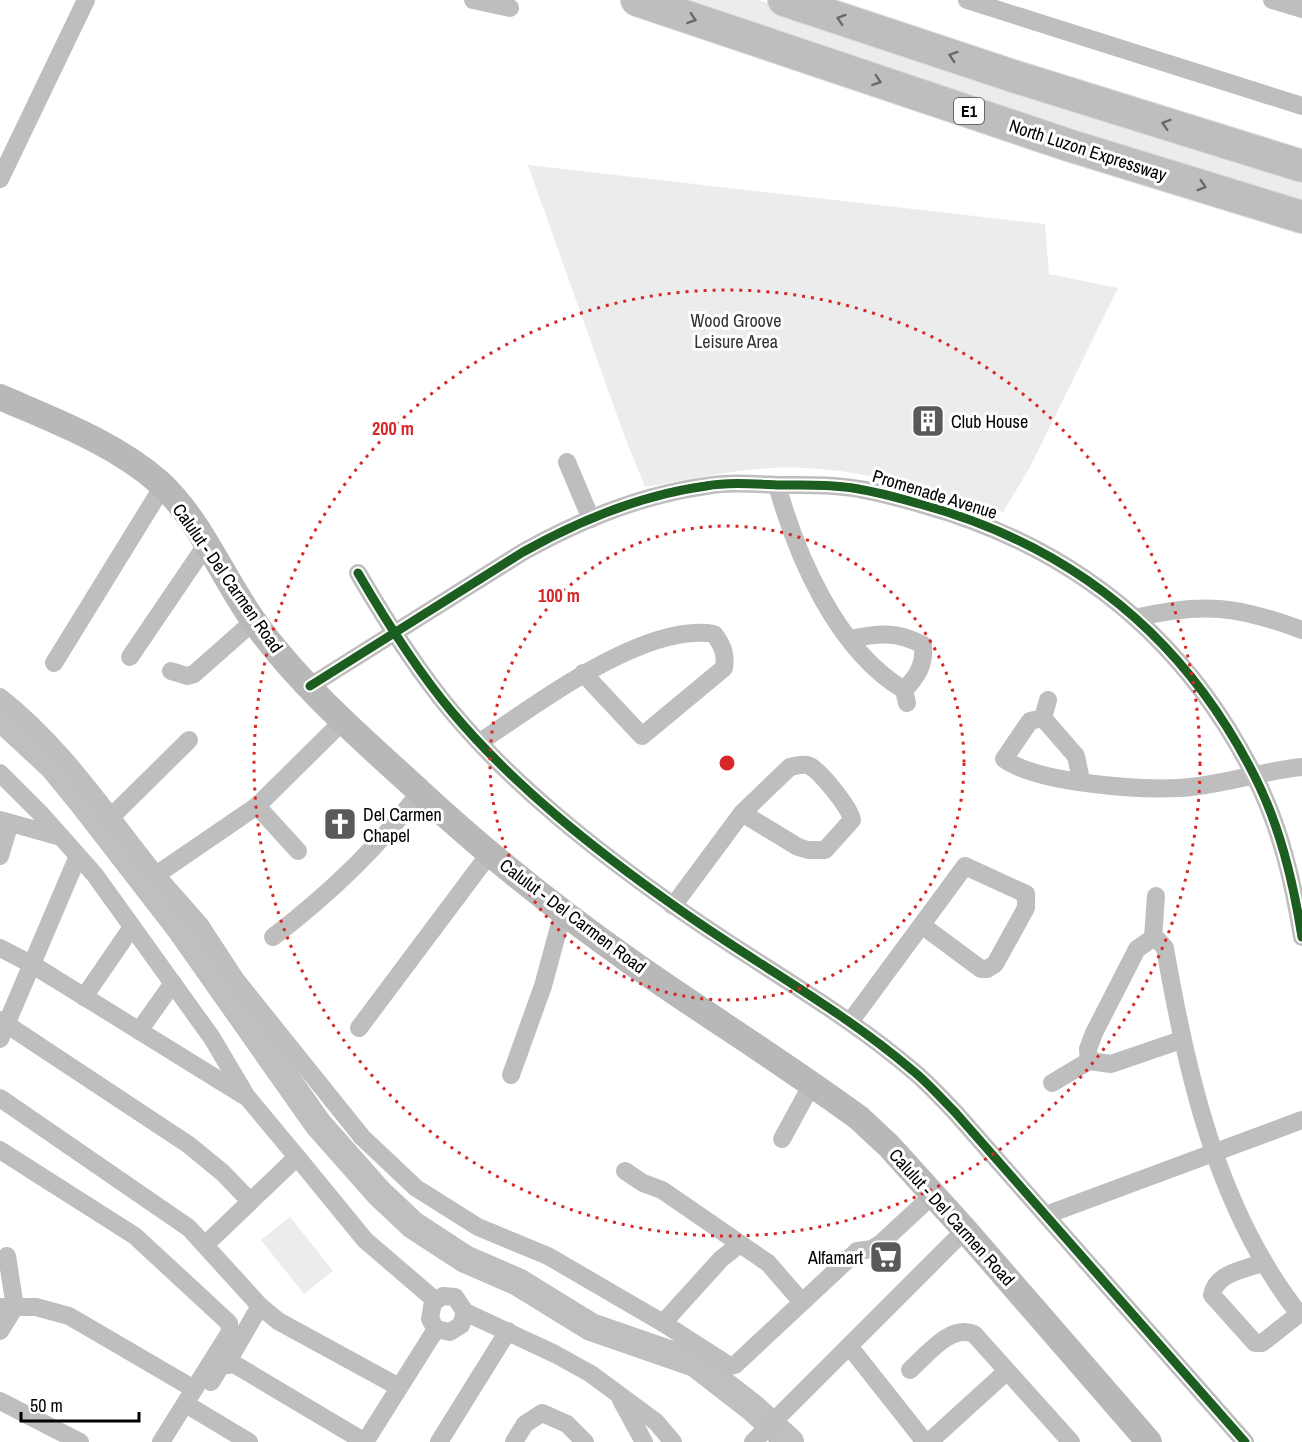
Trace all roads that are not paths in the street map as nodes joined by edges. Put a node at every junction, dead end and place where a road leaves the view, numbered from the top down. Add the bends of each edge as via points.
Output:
1 (86, 0) edge
2 (473, 0) edge
3 (637, 0) edge
4 (784, 0) edge
5 (967, 0) edge
6 (1276, 1) edge
7 (510, 8) dead end
8 (1302, 9) edge
9 (1302, 106) edge
10 (1302, 166) edge
11 (0, 179) edge
12 (1302, 217) edge
13 (0, 397) edge
14 (567, 462) dead end
15 (777, 484) junction
16 (163, 486) junction
17 (591, 519) junction
18 (206, 545) junction
19 (358, 573) dead end
20 (1135, 618) junction
21 (254, 621) junction
22 (1302, 630) edge
23 (393, 632) junction
24 (850, 639) junction
25 (130, 657) dead end
26 (54, 663) dead end
27 (171, 671) dead end
28 (583, 674) junction
29 (310, 686) junction
30 (0, 697) edge
31 (1048, 700) dead end
32 (1043, 718) junction
33 (344, 720) junction
34 (189, 740) dead end
35 (480, 742) junction
36 (1302, 767) edge
37 (0, 773) edge
38 (1254, 774) junction
39 (1081, 780) junction
40 (420, 792) junction
41 (257, 806) junction
42 (742, 813) junction
43 (110, 818) junction
44 (5, 822) edge
45 (61, 837) junction
46 (298, 850) dead end
47 (490, 853) junction
48 (0, 856) edge
49 (78, 856) junction
50 (156, 875) junction
51 (1156, 896) dead end
52 (673, 906) junction
53 (563, 912) junction
54 (923, 926) junction
55 (132, 927) junction
56 (273, 937) dead end
57 (1302, 937) edge
58 (1153, 938) junction
59 (0, 948) edge
60 (33, 965) junction
61 (173, 983) junction
62 (84, 997) junction
63 (850, 1022) junction
64 (3, 1028) edge
65 (359, 1028) dead end
66 (139, 1030) junction
67 (1181, 1040) junction
68 (1089, 1061) junction
69 (510, 1075) dead end
70 (1052, 1083) dead end
71 (812, 1084) junction
72 (248, 1097) junction
73 (0, 1098) edge
74 (1302, 1120) edge
75 (782, 1139) dead end
76 (0, 1150) edge
77 (1215, 1154) junction
78 (297, 1157) junction
79 (625, 1171) dead end
80 (933, 1195) junction
81 (250, 1202) junction
82 (1046, 1215) junction
83 (964, 1230) junction
84 (740, 1244) junction
85 (205, 1245) junction
86 (7, 1256) dead end
87 (1262, 1263) junction
88 (436, 1301) junction
89 (801, 1301) junction
90 (8, 1306) edge
91 (260, 1306) junction
92 (465, 1312) junction
93 (663, 1323) junction
94 (436, 1329) junction
95 (0, 1331) edge
96 (508, 1331) junction
97 (849, 1346) junction
98 (227, 1363) junction
99 (910, 1370) dead end
100 (1006, 1372) junction
101 (399, 1387) junction
102 (194, 1389) junction
103 (619, 1395) junction
104 (0, 1401) edge
105 (194, 1409) junction
106 (80, 1442) edge
107 (161, 1442) edge
108 (174, 1442) edge
109 (249, 1442) edge
110 (365, 1442) edge
111 (439, 1442) edge
112 (514, 1442) edge
113 (585, 1442) edge
114 (644, 1442) edge
115 (673, 1442) edge
116 (753, 1442) edge
117 (927, 1442) edge
118 (1071, 1442) edge
119 (1149, 1442) edge
120 (1245, 1442) edge

1 - 11 street
2 - 7 street
3 -> 12 highway, North Luzon Expressway / E1 via 1068,145
10 -> 4 highway
5 - 9 street
6 - 8 street
13 - 16 main road, Calulut - Del Carmen Road via 128,458
14 - 17 street
15 - 17 street, Promenade Avenue via 707,486 645,499
15 - 20 street, Promenade Avenue via 844,486 888,493 992,527 1070,567 1101,587
15 - 24 street via 789,528 812,578
16 - 18 main road, Calulut - Del Carmen Road
16 - 26 street
17 - 23 street, Promenade Avenue via 523,552
18 - 21 main road, Calulut - Del Carmen Road
18 - 25 street
19 - 23 street
20 - 22 street via 1174,609 1230,609 1265,616
20 - 38 street, Promenade Avenue via 1200,688
21 - 27 street via 194,674
21 - 29 main road, Calulut - Del Carmen Road
23 - 29 street, Promenade Avenue
23 - 35 street via 452,712
24 - 24 street via 875,670 906,697 928,642 884,632
28 - 28 street via 672,636 702,632 714,634 725,657 724,669 642,736
28 - 35 street
29 - 33 main road, Calulut - Del Carmen Road
30 - 43 street via 55,749
31 - 32 street
32 - 39 street via 1076,756
32 - 39 street via 1030,721 1004,759 1049,777
33 - 40 main road, Calulut - Del Carmen Road
33 - 41 street
34 - 43 street
35 - 52 street via 571,828
36 - 38 street
37 - 45 street
38 - 39 street via 1180,788
38 - 57 street, Promenade Avenue via 1290,871
40 - 47 main road, Calulut - Del Carmen Road
40 - 56 street via 371,851 316,904
41 - 46 street
41 - 50 street
42 - 42 street via 790,767 800,765 810,766 846,805 852,820 825,850 808,850
42 - 52 street
43 - 50 street
44 - 45 street
44 - 48 street
45 - 49 street
47 - 53 main road, Calulut - Del Carmen Road
47 - 65 street
49 - 55 street
49 - 60 street
50 - 93 street via 200,926 236,980 362,1137 416,1188 478,1227 548,1256
51 - 58 street
52 - 63 street
53 - 69 street via 543,986
53 - 71 main road, Calulut - Del Carmen Road via 640,969
54 - 54 street via 965,866 1026,894 1026,908 995,964 987,969 981,969
54 - 63 street
55 - 61 street
55 - 62 street
58 - 67 street via 1165,948
58 - 68 street via 1137,949 1094,1033 1088,1049
59 - 60 street
60 - 62 street
60 - 64 street
61 - 66 street
61 - 72 street
62 - 66 street
63 - 82 street via 913,1070
64 - 81 street via 189,1145
66 - 72 street
67 - 68 street via 1111,1064
67 - 77 street
68 - 70 street
71 - 75 street
71 - 80 main road, Calulut - Del Carmen Road via 859,1118
72 - 78 street
73 - 85 street via 164,1210
74 - 77 street
76 - 102 street via 135,1236 229,1323 230,1332
77 - 82 street
77 - 87 street
78 - 81 street
78 - 88 street via 364,1239
79 - 84 street via 662,1190
80 - 83 main road, Calulut - Del Carmen Road
80 - 89 street via 880,1244 857,1251
81 - 85 street
82 - 120 street
83 - 97 street
83 - 119 main road, Calulut - Del Carmen Road
84 - 89 street via 768,1263
84 - 93 street via 721,1259
85 - 91 street
86 - 90 street
87 - 87 street via 1299,1314 1262,1342 1255,1343 1212,1295 1221,1277
88 - 92 street via 443,1296 455,1298
88 - 94 street via 429,1313
89 - 93 street via 735,1365 725,1363
90 - 95 street
90 - 102 street via 36,1307 69,1316
91 - 98 street
91 - 101 street via 278,1322
92 - 94 street via 465,1319 456,1329
92 - 96 street
94 - 101 street
96 - 103 street via 591,1374
96 - 111 street
97 - 116 street
97 - 117 street
98 - 105 street via 221,1366
98 - 110 street
99 - 100 street via 953,1333 964,1330 974,1334
100 - 117 street
100 - 118 street
101 - 110 street
102 - 107 street
103 - 114 street
103 - 115 street via 656,1422
104 - 106 street
105 - 108 street
105 - 109 street
112 - 113 street via 525,1424 542,1413 567,1424

